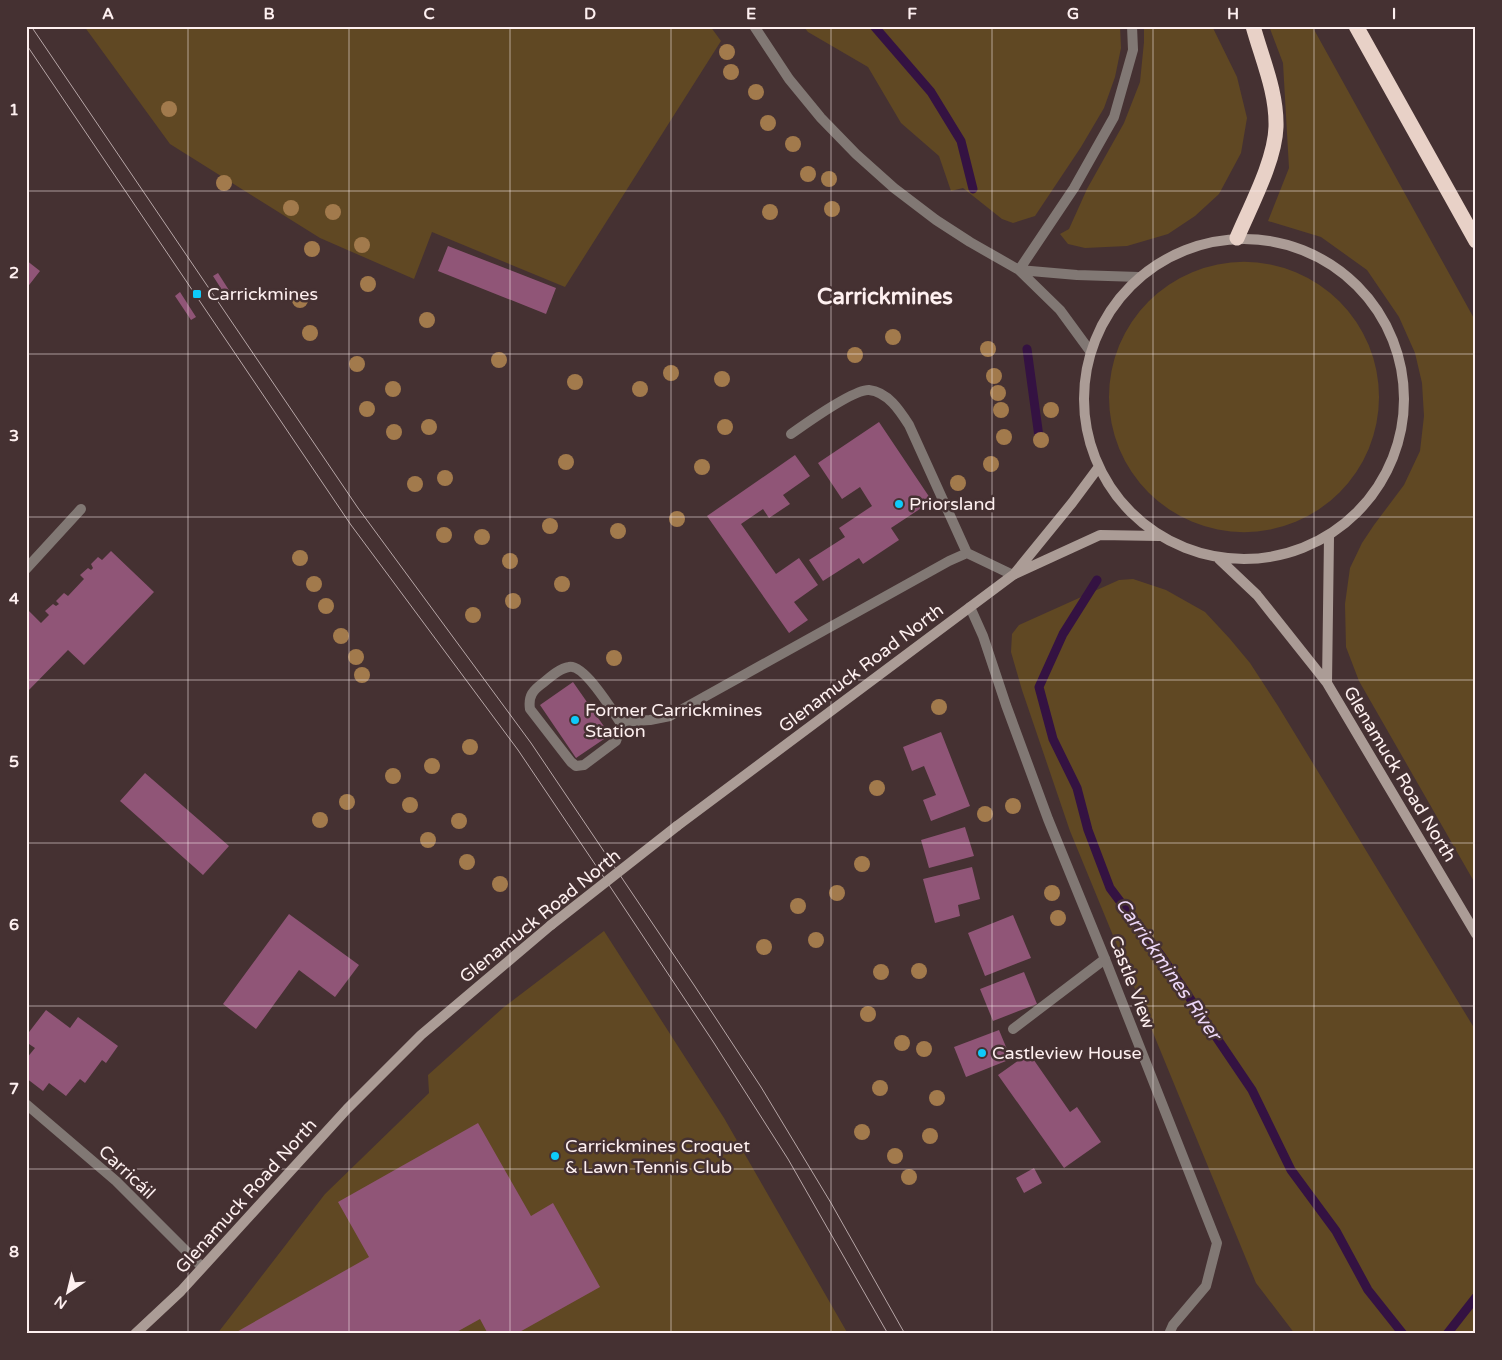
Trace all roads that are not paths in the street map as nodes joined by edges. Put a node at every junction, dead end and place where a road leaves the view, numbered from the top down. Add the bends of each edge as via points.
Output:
1 (754, 26) edge
2 (1132, 26) edge
3 (1253, 26) edge
4 (1356, 26) edge
5 (1237, 238) junction
6 (1476, 241) edge
7 (1019, 270) junction
8 (1139, 277) junction
9 (1090, 351) junction
10 (791, 434) dead end
11 (1098, 468) junction
12 (81, 509) dead end
13 (1158, 536) junction
14 (1329, 537) junction
15 (968, 552) junction
16 (1219, 559) junction
17 (26, 570) edge
18 (1013, 575) junction
19 (970, 607) junction
20 (1327, 683) junction
21 (620, 722) junction
22 (1476, 934) edge
23 (1105, 959) junction
24 (1013, 1029) dead end
25 (26, 1104) edge
26 (202, 1267) junction
27 (135, 1334) edge
28 (1169, 1334) edge

1 - 7 street via 789,79 856,154 936,220
2 - 7 street via 1133,50 1114,116 1074,188
3 - 5 highway via 1273,93 1276,127 1270,160
4 - 6 highway
5 - 8 main road via 1206,242 1178,252
5 - 14 main road via 1275,241 1311,253 1339,270 1363,291 1386,322 1400,358 1405,407 1395,456 1380,486 1360,512
7 - 8 street
7 - 9 street via 1060,310
8 - 9 main road via 1109,311
9 - 11 main road via 1083,409 1089,444
10 - 15 street via 856,393 869,390 885,396 898,407 909,425
11 - 13 main road via 1126,509
11 - 18 main road, Glenamuck Road North
12 - 17 street
13 - 16 main road via 1188,550
13 - 18 main road, Glenamuck Road North via 1100,535
14 - 16 main road via 1270,559
14 - 20 main road, Glenamuck Road North
15 - 18 street
15 - 21 street via 670,716
16 - 20 main road, Glenamuck Road North via 1257,595
18 - 19 main road, Glenamuck Road North
19 - 23 street, Castle View via 1048,819
19 - 26 main road, Glenamuck Road North, bridge via 677,826 551,925 421,1035 347,1109
20 - 22 main road, Glenamuck Road North
21 - 21 street via 586,676 571,666 535,688 529,701 530,708 576,766 584,765 616,741
23 - 24 street
23 - 28 street, Castle View via 1217,1243 1206,1286
25 - 26 street, Carricáil via 116,1180
26 - 27 main road, Glenamuck Road North

